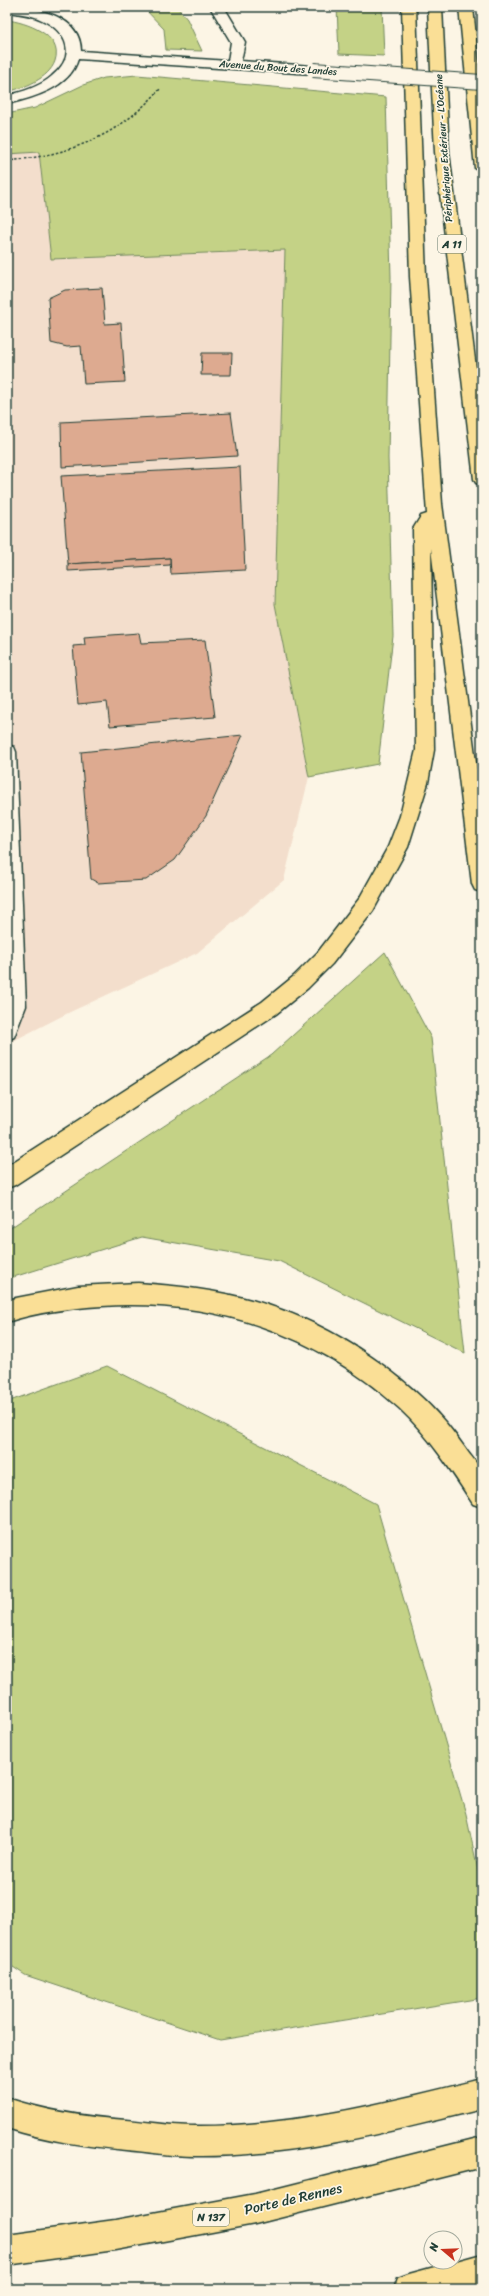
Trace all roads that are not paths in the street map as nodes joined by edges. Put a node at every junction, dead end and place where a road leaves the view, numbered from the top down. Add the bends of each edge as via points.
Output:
1 (217, 7) edge
2 (409, 7) edge
3 (435, 7) edge
4 (466, 7) edge
5 (7, 8) edge
6 (75, 55) junction
7 (234, 65) junction
8 (482, 82) edge
9 (7, 100) edge
10 (482, 168) edge
11 (482, 479) edge
12 (434, 504) junction
13 (7, 752) edge
14 (482, 884) edge
15 (7, 1032) edge
16 (7, 1178) edge
17 (7, 1311) edge
18 (482, 1495) edge
19 (482, 2094) edge
20 (7, 2113) edge
21 (482, 2152) edge
22 (7, 2250) edge
23 (482, 2269) edge
24 (416, 2287) edge

1 - 7 street via 238,42
2 - 12 highway via 418,277
3 - 11 highway, Périphérique Extérieur - L’Océane / A 11 via 442,152
4 - 10 highway
5 - 6 street via 36,13 56,22 69,34
6 - 7 street, Avenue du Bout des Landes
6 - 9 street via 72,64 58,80 33,93
7 - 8 street, Avenue du Bout des Landes, bridge
12 - 14 highway
12 - 16 highway via 422,529 425,750 421,777 406,832 368,904 322,961 264,1011
13 - 15 street via 16,1006
17 - 18 highway via 42,1302 107,1293 135,1293 187,1296 233,1304 269,1315 327,1340 396,1389 437,1429 471,1475
19 - 20 highway via 406,2113 279,2134 204,2141 95,2133 30,2121
21 - 22 highway, Porte de Rennes / N 137 via 255,2209 116,2235
23 - 24 highway

